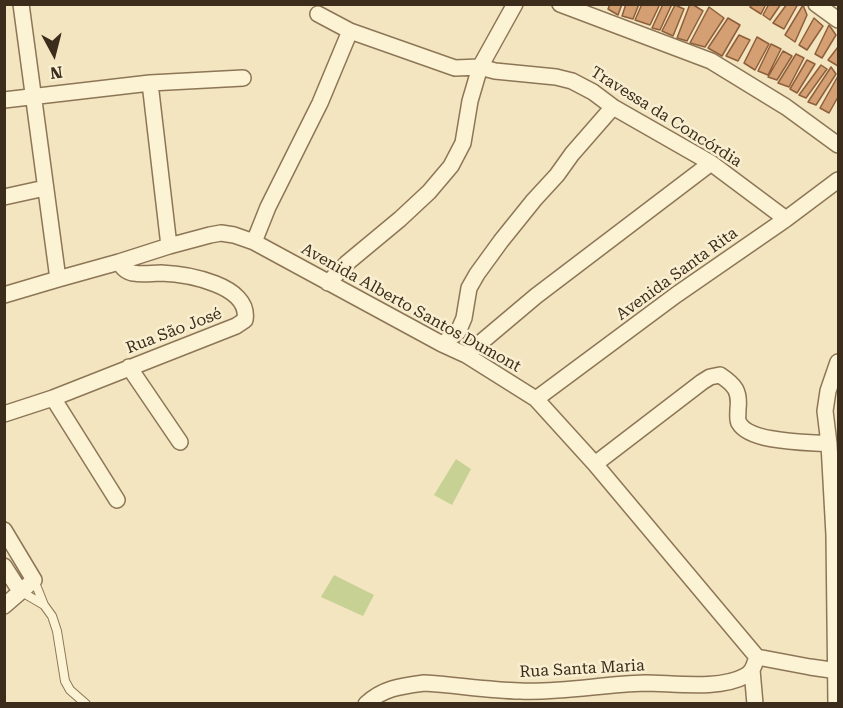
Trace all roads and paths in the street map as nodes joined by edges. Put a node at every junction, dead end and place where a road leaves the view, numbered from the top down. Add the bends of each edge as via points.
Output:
1 (21, 4) edge
2 (515, 4) edge
3 (560, 4) edge
4 (816, 4) edge
5 (318, 14) dead end
6 (838, 20) edge
7 (350, 31) junction
8 (480, 68) junction
9 (243, 78) dead end
10 (150, 83) junction
11 (34, 96) junction
12 (4, 100) edge
13 (613, 107) junction
14 (836, 138) edge
15 (711, 163) junction
16 (838, 180) edge
17 (45, 188) junction
18 (4, 197) edge
19 (786, 219) junction
20 (254, 242) junction
21 (170, 246) junction
22 (119, 262) junction
23 (58, 279) junction
24 (328, 283) junction
25 (4, 295) edge
26 (442, 344) junction
27 (466, 355) junction
28 (837, 366) edge
29 (129, 367) junction
30 (53, 398) junction
31 (536, 399) junction
32 (4, 414) edge
33 (832, 422) edge
34 (180, 442) dead end
35 (829, 444) junction
36 (595, 464) junction
37 (117, 500) dead end
38 (4, 530) edge
39 (836, 535) edge
40 (4, 566) edge
41 (34, 580) junction
42 (20, 591) junction
43 (44, 605) junction
44 (4, 606) edge
45 (755, 664) junction
46 (838, 671) edge
47 (86, 704) edge
48 (366, 704) edge
49 (755, 704) edge
50 (837, 704) edge

1 - 11 street
2 - 8 street
3 - 14 street via 711,61
4 - 6 street
5 - 7 street, Travessa da Concórdia
7 - 8 street, Travessa da Concórdia via 455,69
7 - 20 street
8 - 13 street, Travessa da Concórdia via 573,81
8 - 24 street via 463,143 451,166 422,199
9 - 10 street
10 - 11 street
10 - 21 street
11 - 12 street
11 - 17 street
13 - 15 street, Travessa da Concórdia
13 - 26 street via 477,274 469,288 458,332
15 - 19 street, Travessa da Concórdia
15 - 27 street via 545,289
16 - 19 street, Avenida Santa Rita
17 - 18 street
17 - 23 street
19 - 31 street, Avenida Santa Rita
20 - 21 street, Avenida Alberto Santos Dumont via 221,233
20 - 24 street, Avenida Alberto Santos Dumont
21 - 22 street, Avenida Alberto Santos Dumont
22 - 23 street, Avenida Alberto Santos Dumont
22 - 29 street, Rua São José via 132,273 193,277 214,284 241,300 246,314 245,320 236,326
23 - 25 street, Avenida Alberto Santos Dumont
24 - 26 street, Avenida Alberto Santos Dumont
26 - 27 street, Avenida Alberto Santos Dumont
27 - 31 street, Avenida Alberto Santos Dumont
28 - 33 street via 826,401
29 - 30 street, Rua São José
29 - 34 street
30 - 32 street, Rua São José
30 - 37 street
31 - 36 street, Avenida Alberto Santos Dumont
33 - 35 street
35 - 36 street via 761,438 747,431 737,416 739,396 732,383 720,375 702,382
35 - 39 street
36 - 45 street, Avenida Alberto Santos Dumont
38 - 41 street
39 - 46 street
40 - 42 street
41 - 42 street
41 - 43 lane
42 - 43 lane
42 - 44 street
43 - 47 lane via 57,631 65,681
45 - 46 street
45 - 48 street, Rua Santa Maria via 745,676 714,684 623,684 520,691 424,683 382,692
45 - 49 street
46 - 50 street

